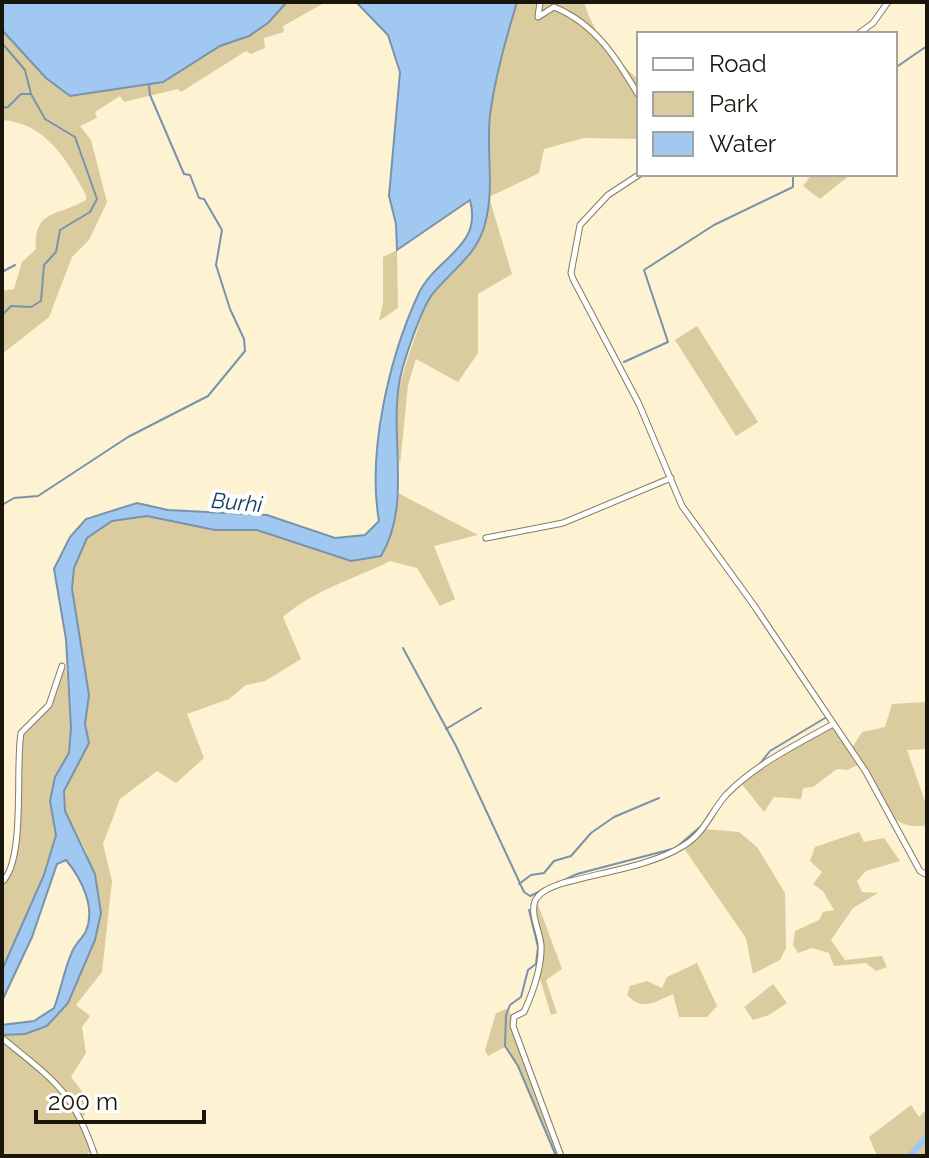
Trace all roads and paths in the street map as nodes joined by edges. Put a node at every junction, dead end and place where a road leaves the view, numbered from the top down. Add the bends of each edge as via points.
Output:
1 (540, 2) edge
2 (888, 2) edge
3 (861, 32) edge
4 (637, 93) edge
5 (637, 176) edge
6 (671, 478) junction
7 (486, 538) dead end
8 (62, 666) dead end
9 (833, 724) junction
10 (927, 875) edge
11 (2, 882) edge
12 (2, 1038) edge
13 (95, 1156) edge
14 (561, 1156) edge

1 - 4 street via 538,17 554,7 592,28
2 - 3 street
5 - 6 street via 608,195 580,225 571,273
6 - 7 street via 563,523
6 - 9 street via 682,506
8 - 11 street via 49,705 21,733 16,844 9,876
9 - 10 street
9 - 14 street via 741,783 705,829 683,847 560,884 536,899 541,946 537,969 524,1012 514,1017 513,1026
12 - 13 street via 62,1087 82,1119

